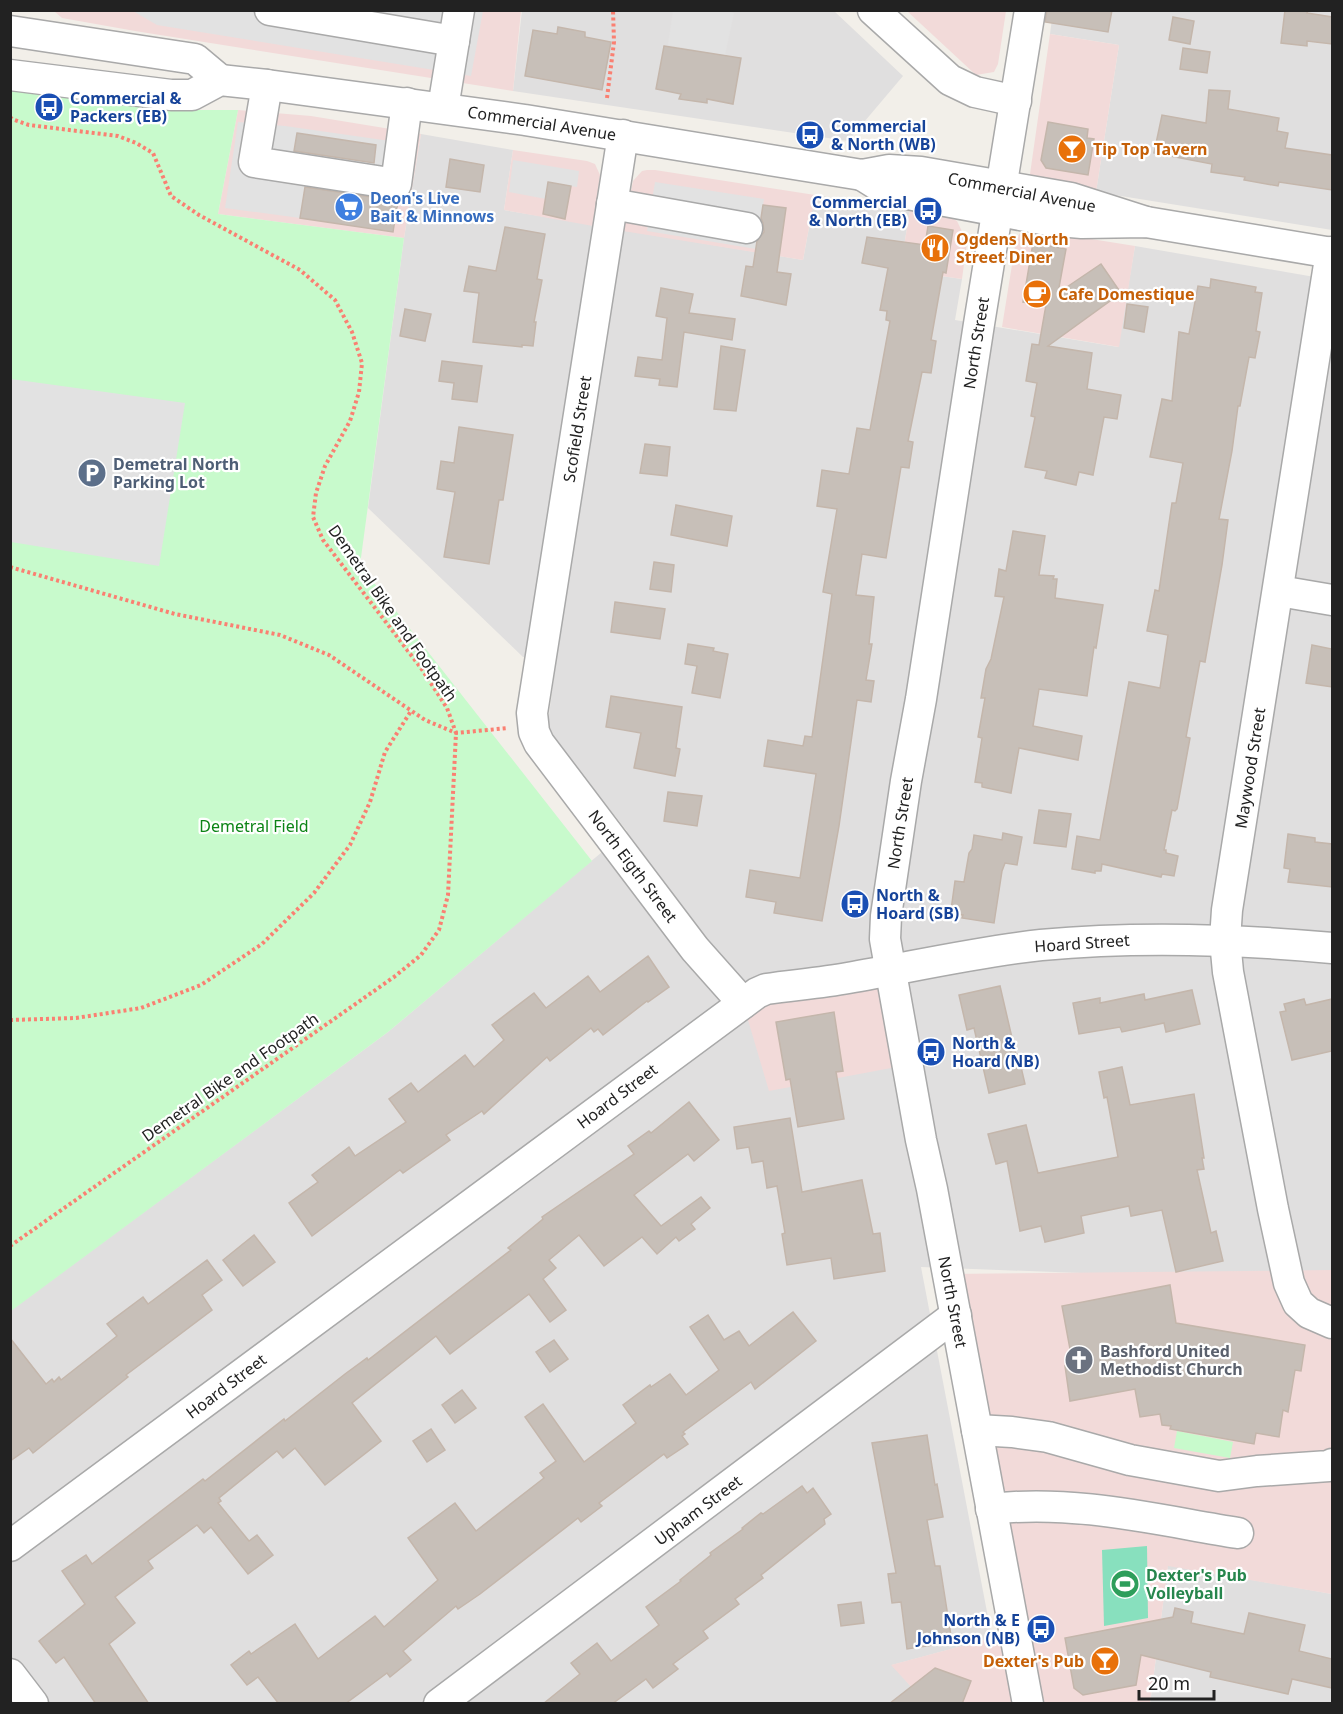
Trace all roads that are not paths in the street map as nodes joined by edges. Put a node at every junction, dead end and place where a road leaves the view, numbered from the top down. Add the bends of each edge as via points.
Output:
1 (270, 10) edge
2 (459, 10) edge
3 (873, 10) edge
4 (1030, 10) edge
5 (10, 31) edge
6 (454, 41) junction
7 (10, 75) edge
8 (220, 80) junction
9 (267, 85) junction
10 (1016, 101) junction
11 (407, 103) junction
12 (443, 108) junction
13 (623, 135) junction
14 (1000, 199) junction
15 (612, 204) junction
16 (747, 228) dead end
17 (1332, 252) edge
18 (1279, 591) junction
19 (1332, 600) edge
20 (533, 723) joint
21 (1225, 940) junction
22 (1332, 948) edge
23 (891, 969) junction
24 (742, 1004) junction
25 (956, 1315) junction
26 (1332, 1323) edge
27 (977, 1430) junction
28 (1332, 1464) edge
29 (992, 1509) junction
30 (1238, 1533) dead end
31 (10, 1546) edge
32 (10, 1674) edge
33 (33, 1704) edge
34 (439, 1704) edge
35 (1028, 1704) edge

1 - 6 street
2 - 6 street
3 - 10 street via 950,80 975,92
4 - 10 street, North Street
5 - 8 street via 195,59
6 - 12 street
7 - 8 street via 192,95
8 - 9 street, Commercial Avenue
9 - 11 street, Commercial Avenue
9 - 11 street via 254,162 396,184
10 - 14 street, North Street
11 - 12 street, Commercial Avenue
12 - 13 street, Commercial Avenue
13 - 14 street, Commercial Avenue via 861,175 886,190
13 - 15 street, Scofield Street
14 - 17 street, Commercial Avenue via 1066,223 1146,222
14 - 23 street, North Street via 886,916 885,939
15 - 16 street
15 - 20 street, Scofield Street
17 - 18 street, Maywood Street
18 - 19 street
18 - 21 street, Maywood Street
20 - 24 street, North Eigth Street via 539,743 695,949
21 - 22 street, Hoard Street
21 - 23 street, Hoard Street via 1111,940 1039,946
21 - 26 street, Maywood Street via 1289,1282 1298,1303 1309,1313
23 - 24 street, Hoard Street via 766,989
23 - 25 street, North Street
24 - 31 street, Hoard Street
25 - 27 street, North Street
25 - 34 street, Upham Street
27 - 28 street via 1048,1437 1130,1460 1219,1476
27 - 29 street, North Street
29 - 30 street via 1025,1505 1074,1507
29 - 35 street, North Street
32 - 33 street

